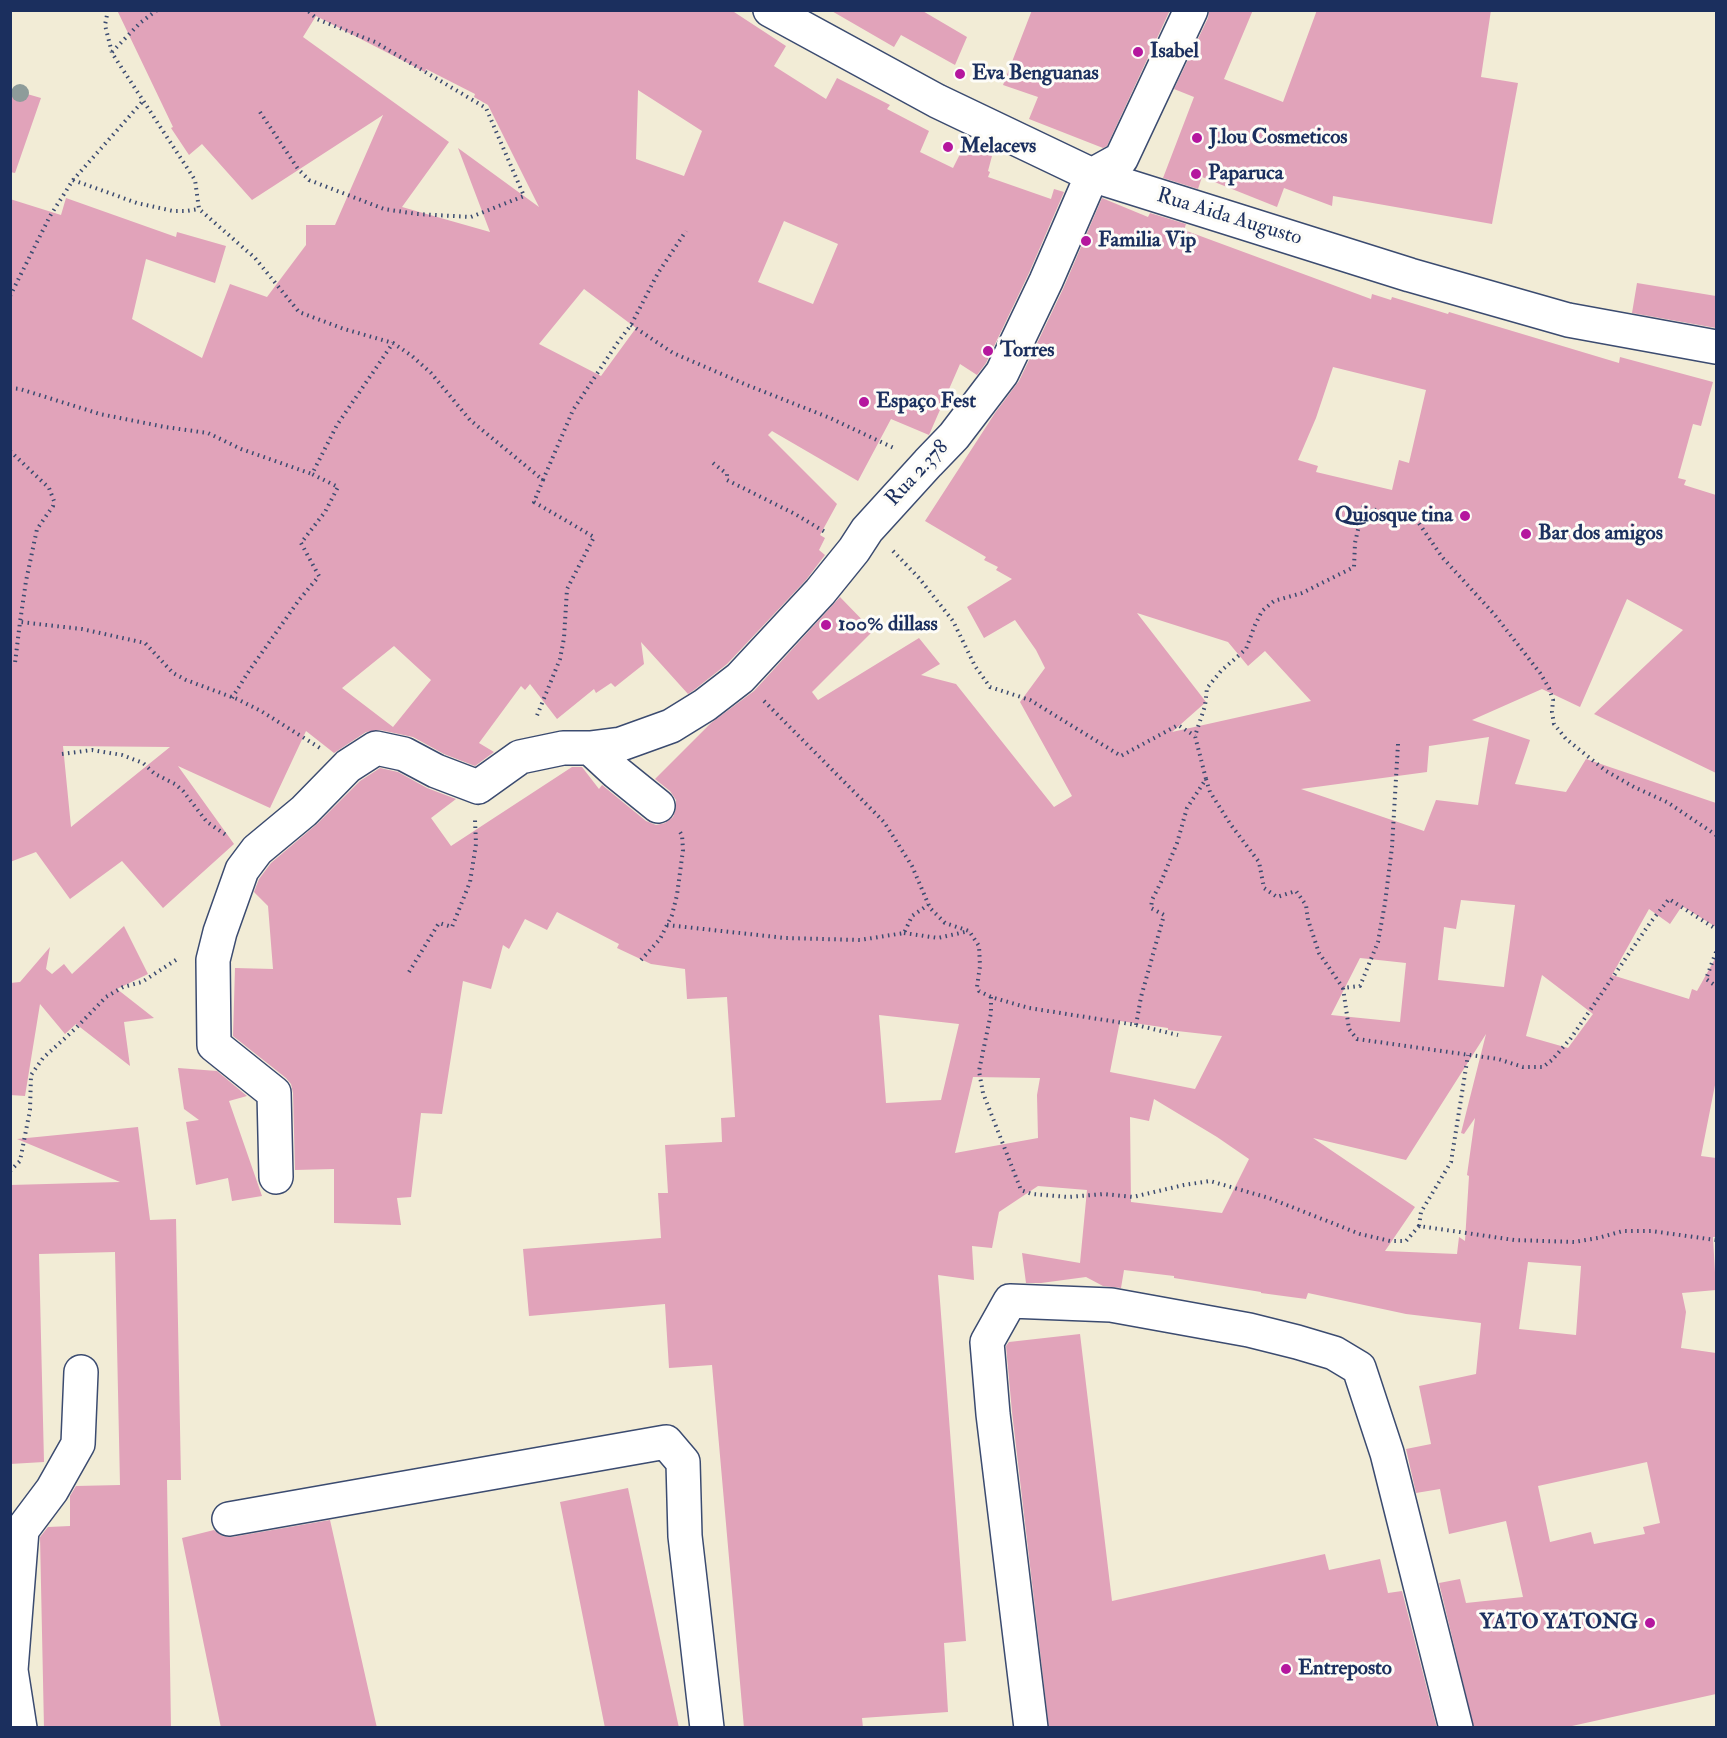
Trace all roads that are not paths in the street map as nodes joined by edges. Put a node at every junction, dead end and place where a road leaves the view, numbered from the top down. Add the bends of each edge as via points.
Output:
1 (770, 10) edge
2 (1191, 10) edge
3 (1092, 175) junction
4 (1716, 347) edge
5 (590, 748) junction
6 (658, 806) road end
7 (276, 1178) dead end
8 (81, 1372) dead end
9 (229, 1519) dead end
10 (20, 1728) edge
11 (707, 1728) edge
12 (1031, 1728) edge
13 (1456, 1728) edge

1 - 3 street, Rua Aida Augusto via 936,101
2 - 3 street via 1121,159
3 - 4 street, Rua Aida Augusto via 1568,320
3 - 5 street, Rua 2.378 via 1002,373 954,436 860,540 820,592 740,678 705,705 671,726 621,744
5 - 6 street
5 - 7 street, Rua 2.378 via 562,748 520,757 478,787 404,753 376,748 348,766 304,811 257,849 242,870 213,960 214,1044 274,1093
8 - 10 street via 78,1444 52,1490 22,1530 11,1670
9 - 11 street via 666,1442 682,1462 685,1536
12 - 13 street via 987,1342 1010,1301 1111,1305 1249,1330 1334,1353 1359,1368 1387,1453

